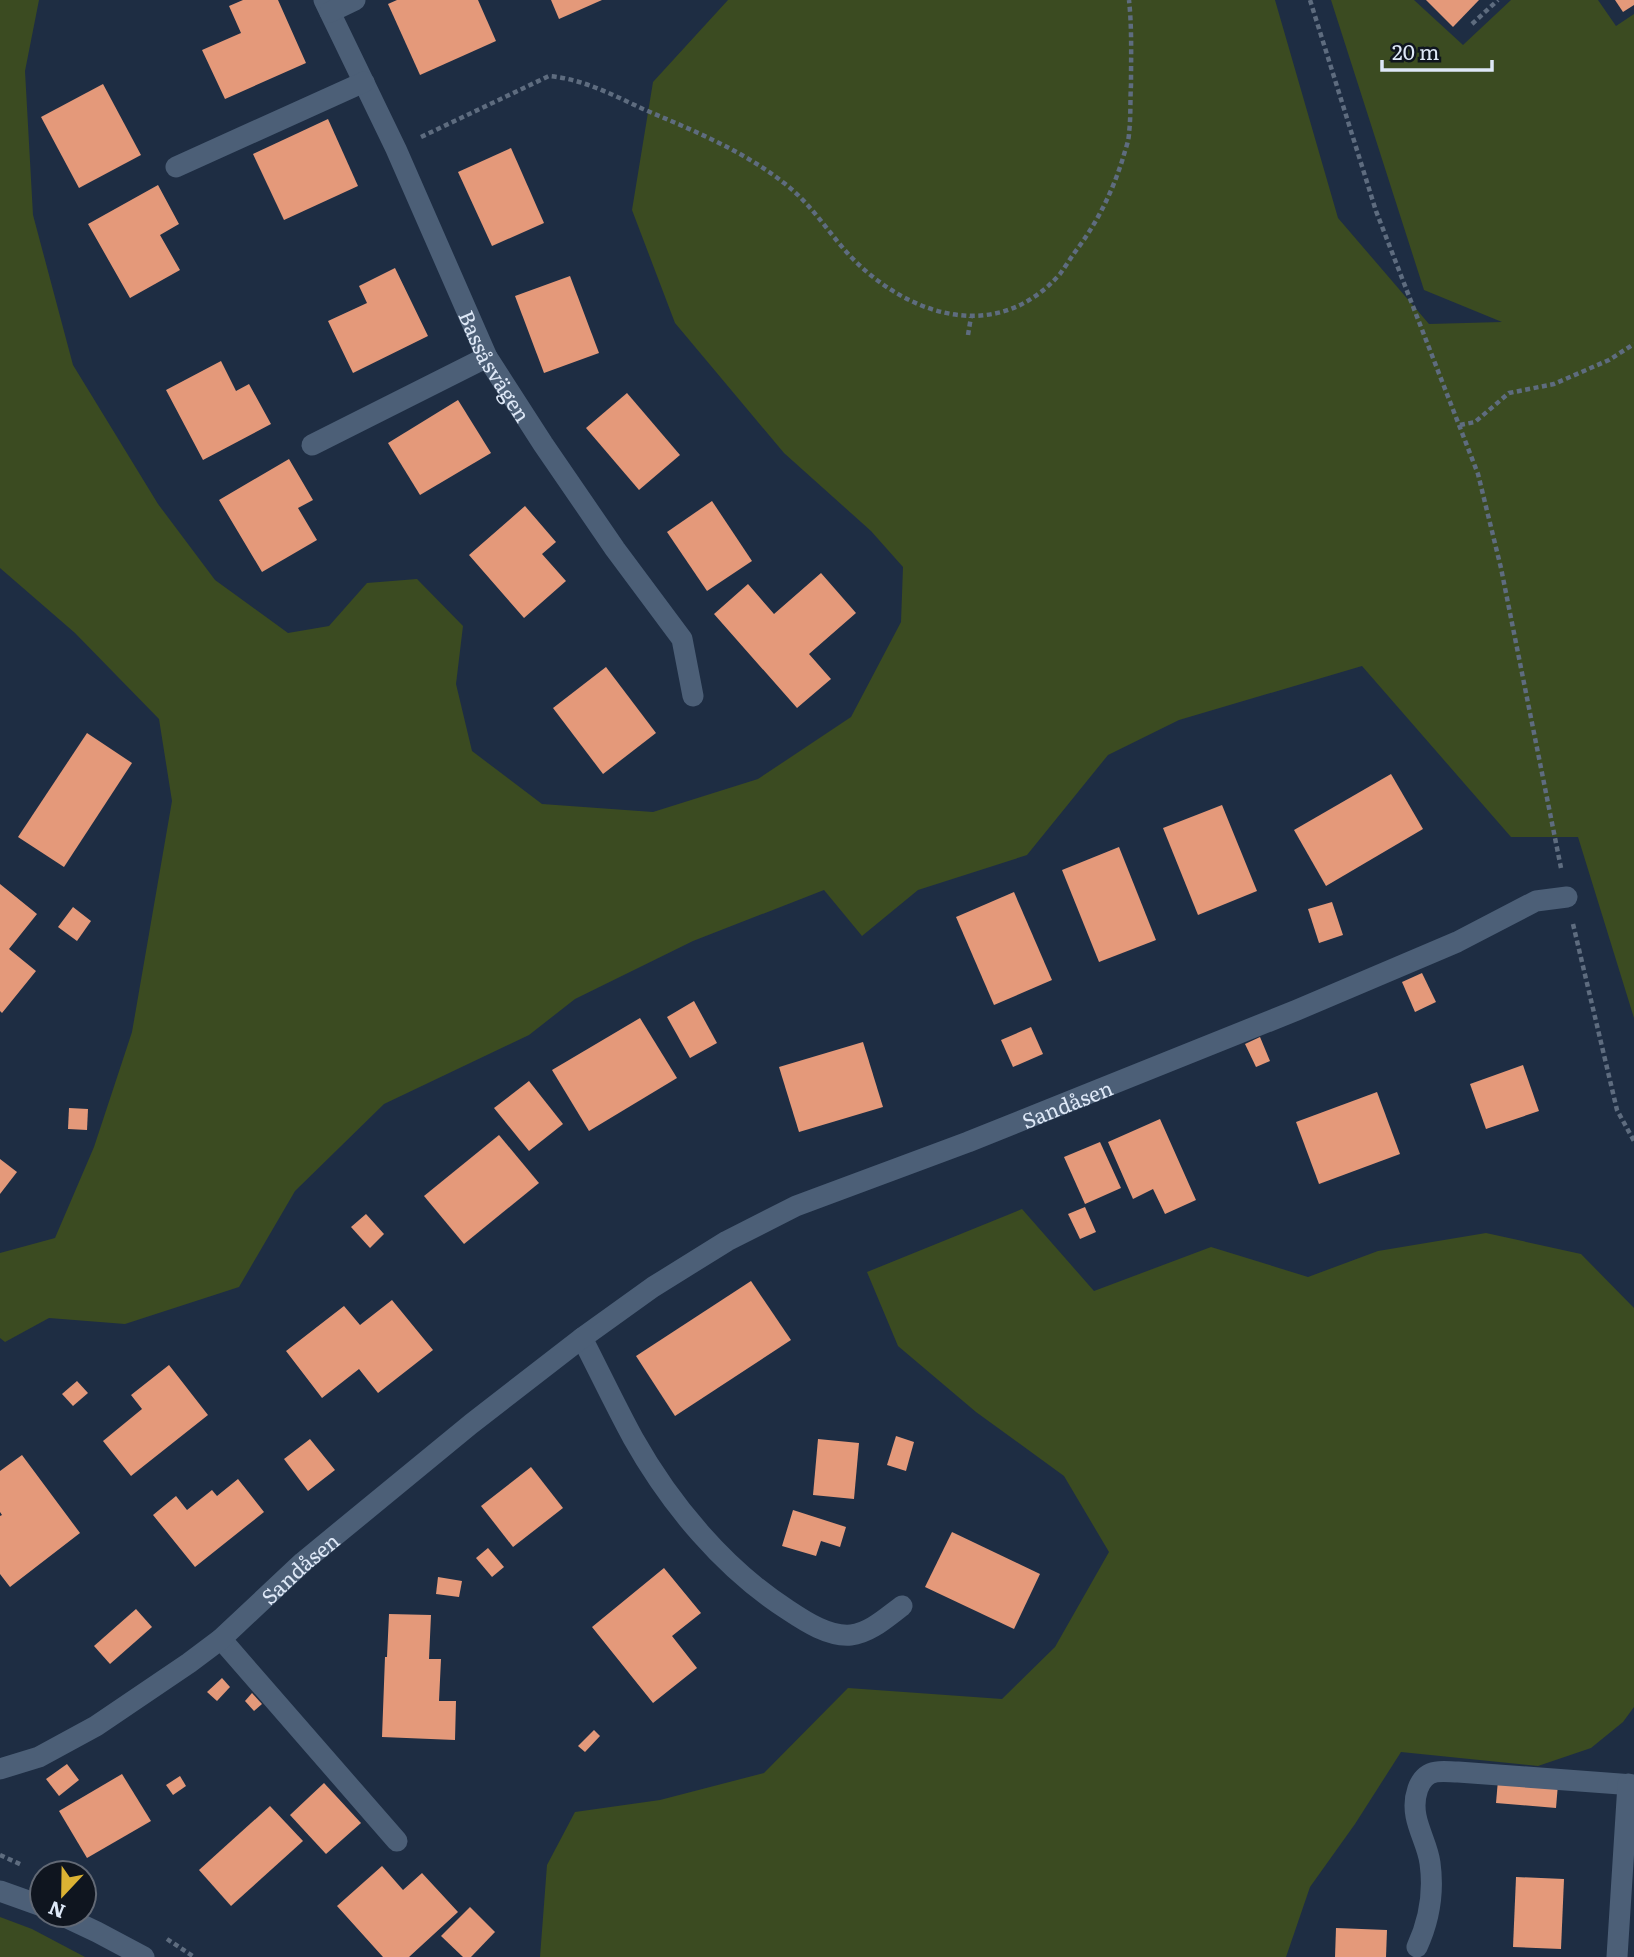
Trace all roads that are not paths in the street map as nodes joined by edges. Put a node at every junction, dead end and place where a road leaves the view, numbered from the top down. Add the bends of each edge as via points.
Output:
1 (355, 0) edge
2 (327, 6) edge
3 (364, 82) junction
4 (176, 167) dead end
5 (487, 357) junction
6 (313, 445) dead end
7 (693, 696) dead end
8 (1567, 897) road end
9 (582, 1338) junction
10 (902, 1606) dead end
11 (221, 1639) junction
12 (0, 1769) edge
13 (1631, 1784) edge
14 (397, 1841) dead end
15 (0, 1891) edge
16 (28, 1901) edge
17 (91, 1929) edge
18 (1417, 1947) dead end
19 (144, 1957) edge
20 (1617, 1957) edge

1 - 2 street, Bassåsvägen
2 - 3 street, Bassåsvägen
3 - 4 street
3 - 5 street, Bassåsvägen
5 - 6 street
5 - 7 street, Bassåsvägen via 681,639
8 - 9 street, Sandåsen via 1536,901 1457,942 1297,1010 796,1206 716,1248
9 - 10 street via 634,1439 697,1530 732,1566 775,1602 828,1632 851,1635 866,1631
9 - 11 street, Sandåsen via 303,1562
11 - 12 street, Sandåsen via 96,1726 39,1757
11 - 14 street
13 - 18 street via 1447,1772 1426,1776 1419,1784 1416,1815 1430,1862 1430,1891 1428,1917
13 - 20 street
15 - 16 street
17 - 19 street

